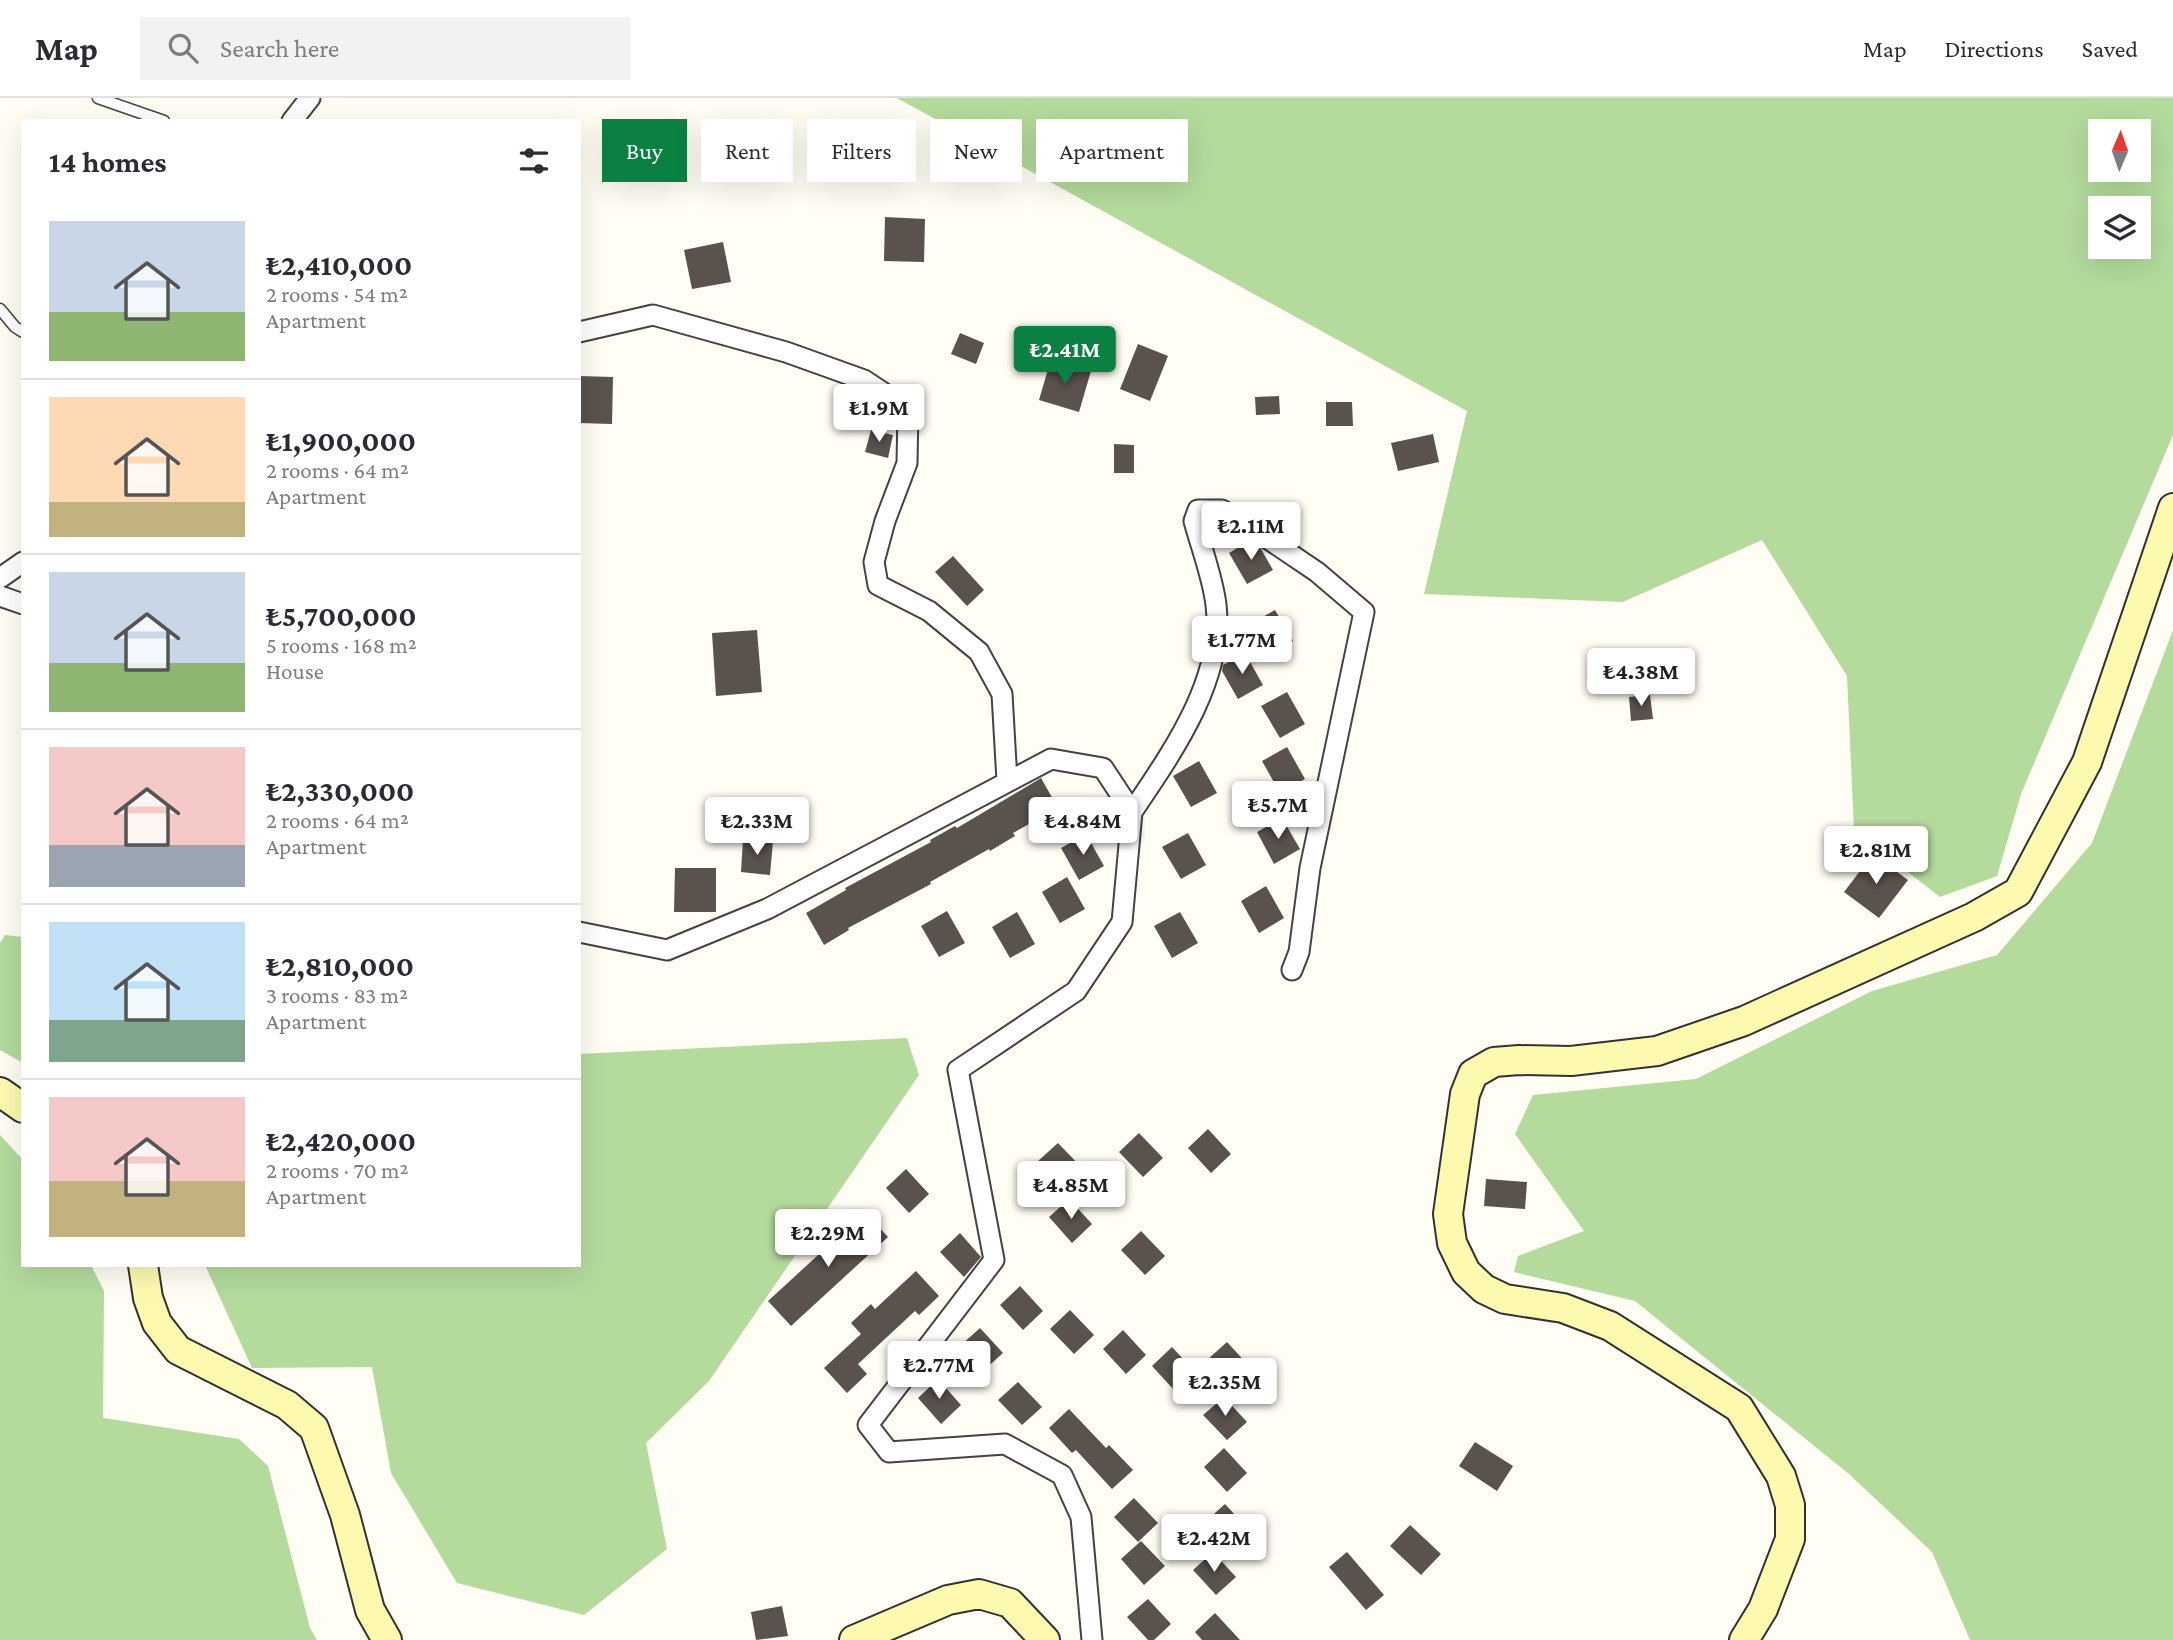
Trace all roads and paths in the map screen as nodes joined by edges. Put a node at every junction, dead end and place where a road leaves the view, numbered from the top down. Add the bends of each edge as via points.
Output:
1 (98, 98) edge
2 (310, 98) edge
3 (158, 119) edge
4 (294, 119) edge
5 (0, 309) edge
6 (21, 331) edge
7 (581, 332) edge
8 (2173, 508) edge
9 (21, 563) edge
10 (0, 578) edge
11 (0, 596) edge
12 (21, 603) edge
13 (1007, 780) junction
14 (1132, 812) junction
15 (581, 932) edge
16 (1292, 970) dead end
17 (0, 1091) edge
18 (21, 1107) edge
19 (143, 1267) edge
20 (387, 1640) edge
21 (854, 1640) edge
22 (1045, 1640) edge
23 (1091, 1640) edge
24 (1744, 1640) edge

1 - 3 lane
2 - 4 street
5 - 6 lane
7 - 13 street via 653,315 786,352 864,380 908,410 907,463 874,562 878,585 929,611 979,652 1002,694
8 - 24 street via 2087,762 2018,892 1974,918 1744,1021 1657,1051 1571,1061 1494,1062 1473,1074 1465,1094 1448,1214 1452,1243 1466,1272 1484,1289 1505,1299 1563,1308 1610,1326 1739,1408 1781,1476 1790,1505 1790,1539 1763,1609
9 - 10 street
11 - 12 street
13 - 14 street via 1051,759 1102,768
13 - 15 street via 767,909 667,950
14 - 16 street via 1195,710 1216,650 1216,605 1194,521 1198,510 1222,510 1317,572 1364,612
14 - 23 street via 1122,922 1076,991 958,1070 994,1260 868,1424 889,1452 1005,1444 1062,1475 1081,1517
17 - 18 street
19 - 20 street via 157,1323 178,1350 287,1405 314,1428 345,1515 370,1610
21 - 22 street via 948,1600 979,1594 1010,1603

